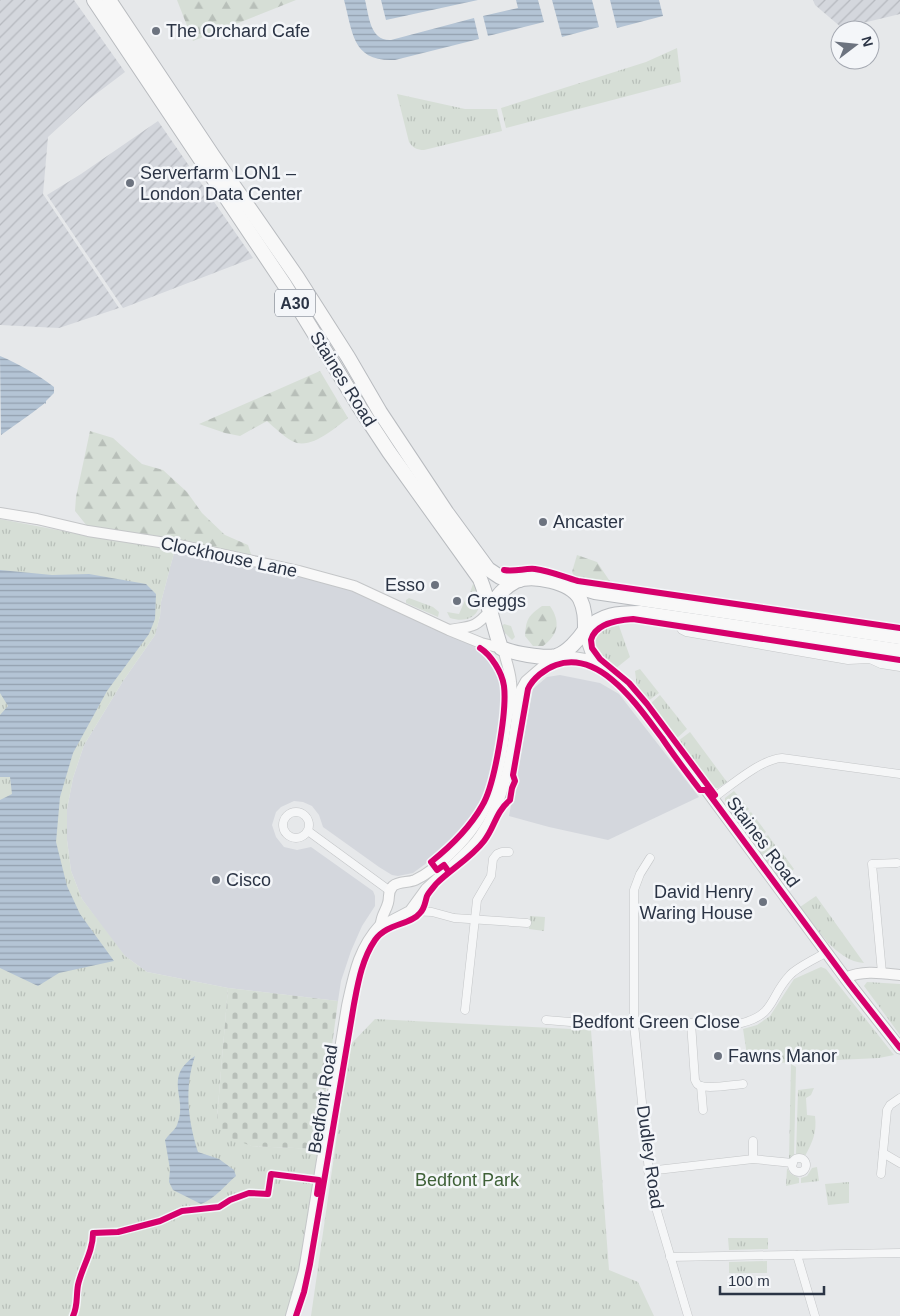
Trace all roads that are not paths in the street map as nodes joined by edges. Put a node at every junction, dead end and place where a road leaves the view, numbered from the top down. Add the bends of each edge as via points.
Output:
1 (94, 0) edge
2 (108, 0) edge
3 (0, 513) edge
4 (519, 580) junction
5 (563, 585) junction
6 (490, 610) junction
7 (449, 630) junction
8 (585, 631) junction
9 (900, 637) edge
10 (502, 648) junction
11 (900, 651) edge
12 (871, 653) junction
13 (557, 655) junction
14 (594, 661) junction
15 (900, 667) edge
16 (900, 774) edge
17 (712, 799) junction
18 (308, 831) dead end
19 (509, 852) dead end
20 (650, 858) dead end
21 (897, 863) dead end
22 (407, 883) junction
23 (390, 891) junction
24 (418, 898) junction
25 (389, 903) junction
26 (408, 911) junction
27 (432, 912) junction
28 (475, 918) junction
29 (527, 923) dead end
30 (381, 924) junction
31 (827, 952) junction
32 (882, 973) junction
33 (900, 975) edge
34 (845, 978) junction
35 (466, 1010) dead end
36 (546, 1020) dead end
37 (691, 1023) junction
38 (634, 1024) junction
39 (900, 1048) edge
40 (743, 1084) dead end
41 (700, 1086) junction
42 (900, 1098) edge
43 (703, 1110) dead end
44 (753, 1141) dead end
45 (883, 1154) junction
46 (753, 1159) junction
47 (793, 1163) dead end
48 (900, 1163) edge
49 (648, 1171) junction
50 (881, 1174) dead end
51 (900, 1253) edge
52 (797, 1255) junction
53 (670, 1257) junction
54 (291, 1316) edge
55 (688, 1316) edge
56 (815, 1316) edge

1 - 6 highway, Staines Road / A30 via 278,276 389,452 480,579
2 - 4 highway, Staines Road / A30 via 297,277 384,420 447,513 488,569 500,577
3 - 7 street, Clockhouse Lane via 179,545 300,571 354,586
4 - 5 highway via 536,579
4 - 6 highway via 502,591
5 - 8 highway via 579,599 584,610
5 - 9 highway
6 - 7 street via 478,624
6 - 10 highway
7 - 10 street, Clockhouse Lane
8 - 12 highway via 609,615 640,612
8 - 13 highway
8 - 14 main road
10 - 13 highway via 532,655
10 - 22 street via 512,683 499,771 492,794 474,828 451,853 425,874
11 - 12 highway
12 - 15 street via 881,664
13 - 14 main road
13 - 24 street via 526,681 521,690 508,768 496,809 480,836
14 - 17 main road, Staines Road via 643,704
16 - 17 street via 775,758 764,762
17 - 31 main road, Staines Road
18 - 23 street
19 - 28 street via 493,858 491,876 477,900
20 - 38 street, Dudley Road via 634,890
21 - 32 street via 872,864
22 - 23 street via 396,884
22 - 24 street via 416,890
23 - 25 street, Bedfont Road
24 - 26 street via 416,905
24 - 27 street
25 - 26 street via 397,911
25 - 30 street, Bedfont Road
26 - 27 street
26 - 30 street, Bedfont Road
27 - 28 street via 454,918
28 - 29 street
28 - 35 street
30 - 54 street, Bedfont Road via 362,949 350,991 304,1271
31 - 34 main road, Staines Road
31 - 37 street, Bedfont Green Close via 791,973 772,1004 755,1019 742,1023
32 - 33 street
32 - 34 street
34 - 39 main road, Staines Road
36 - 38 street, Bedfont Green Close
37 - 38 street, Bedfont Green Close
37 - 41 street via 695,1080
38 - 49 street, Dudley Road
40 - 41 street
41 - 43 street
42 - 45 street via 887,1110
44 - 46 street
45 - 48 street
45 - 50 street
46 - 47 street
46 - 49 street
49 - 53 street, Dudley Road
51 - 52 street
52 - 53 street
52 - 56 street
53 - 55 street, Dudley Road

